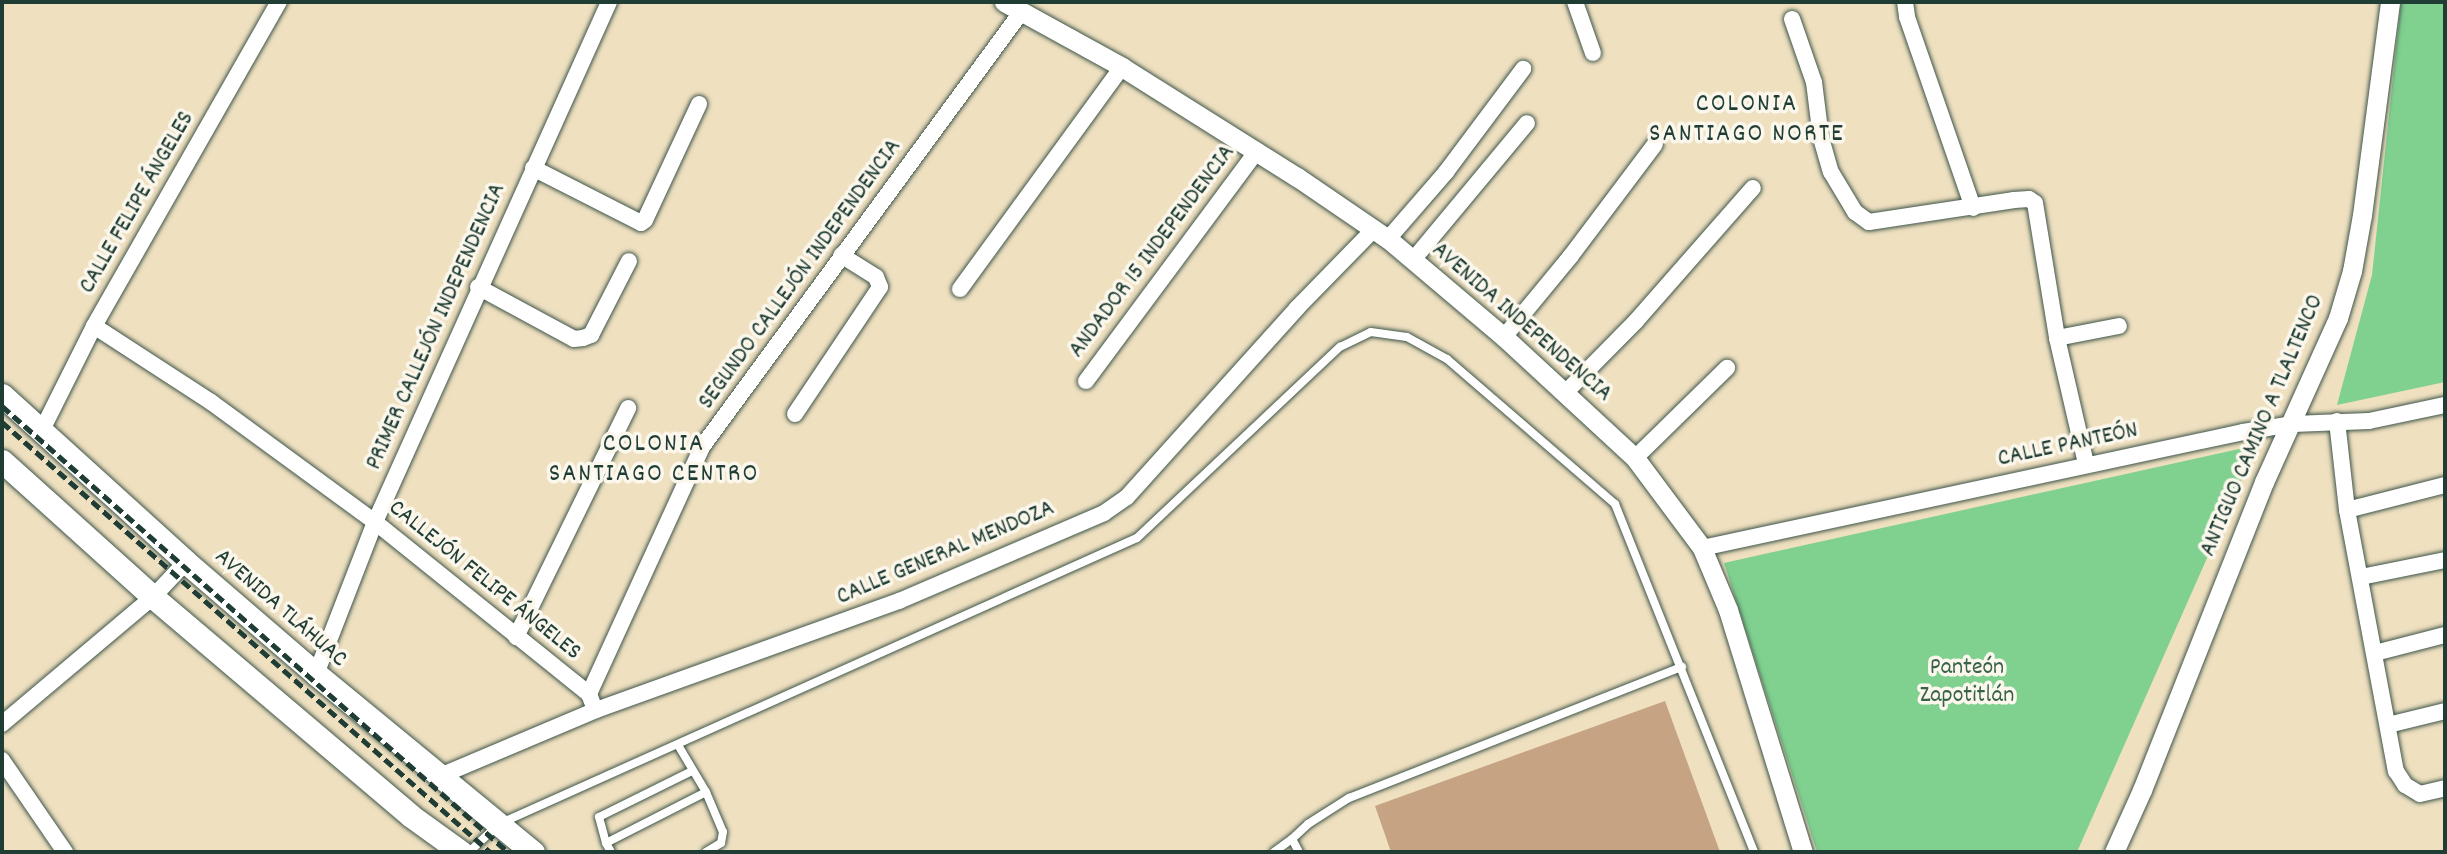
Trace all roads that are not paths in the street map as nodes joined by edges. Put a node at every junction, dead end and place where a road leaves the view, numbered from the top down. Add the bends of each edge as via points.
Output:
1 (279, 2) edge
2 (609, 2) edge
3 (1004, 2) edge
4 (1575, 2) edge
5 (1905, 2) edge
6 (2390, 2) edge
7 (1022, 12) junction
8 (1792, 19) dead end
9 (1593, 53) dead end
10 (1122, 67) junction
11 (1523, 69) dead end
12 (699, 104) dead end
13 (1527, 123) dead end
14 (1655, 144) dead end
15 (1257, 151) junction
16 (533, 168) junction
17 (1752, 188) dead end
18 (1973, 208) junction
19 (1381, 234) junction
20 (841, 256) junction
21 (1413, 260) junction
22 (629, 261) dead end
23 (478, 287) junction
24 (960, 289) dead end
25 (94, 326) junction
26 (2119, 326) dead end
27 (1504, 337) junction
28 (2057, 338) junction
29 (1727, 368) dead end
30 (1086, 381) dead end
31 (1566, 392) junction
32 (2, 395) edge
33 (2445, 405) edge
34 (628, 408) dead end
35 (795, 414) dead end
36 (2337, 421) junction
37 (2293, 424) junction
38 (42, 430) junction
39 (1635, 458) junction
40 (2, 461) edge
41 (2087, 464) junction
42 (2445, 485) edge
43 (2347, 510) junction
44 (374, 522) junction
45 (1702, 548) junction
46 (2445, 560) edge
47 (186, 562) junction
48 (2361, 577) junction
49 (153, 597) junction
50 (2445, 635) edge
51 (516, 637) junction
52 (2375, 653) junction
53 (1682, 667) junction
54 (316, 674) junction
55 (589, 694) junction
56 (596, 710) junction
57 (2445, 710) edge
58 (2, 724) edge
59 (2388, 725) junction
60 (678, 745) junction
61 (2, 760) edge
62 (692, 771) junction
63 (440, 776) junction
64 (2445, 788) edge
65 (706, 792) junction
66 (499, 824) junction
67 (1292, 839) junction
68 (606, 843) junction
69 (65, 852) edge
70 (461, 852) edge
71 (469, 852) edge
72 (533, 852) edge
73 (611, 852) edge
74 (706, 852) edge
75 (1274, 852) edge
76 (1299, 852) edge
77 (1754, 852) edge
78 (1803, 852) edge
79 (2114, 852) edge

1 - 25 street, CALLE FELIPE ÁNGELES
2 - 16 street, PRIMER CALLEJÓN INDEPENDENCIA
3 - 7 street, AVENIDA INDEPENDENCIA
4 - 9 street
5 - 18 street
6 - 37 street, ANTIGUO CAMINO A TLALTENCO via 2352,271 2338,318
7 - 10 street, AVENIDA INDEPENDENCIA
7 - 20 street, SEGUNDO CALLEJÓN INDEPENDENCIA
8 - 18 street via 1814,82 1821,138 1831,172 1854,212 1869,222
10 - 15 street, AVENIDA INDEPENDENCIA
10 - 24 street
11 - 19 street, CALLE GENERAL MENDOZA via 1446,172
12 - 16 street via 641,223
13 - 21 street
14 - 27 street
15 - 19 street, AVENIDA INDEPENDENCIA
15 - 30 street, ANDADOR 15 INDEPENDENCIA
16 - 23 street, PRIMER CALLEJÓN INDEPENDENCIA
17 - 31 street via 1636,321
18 - 28 street via 2014,200 2035,202
19 - 21 street, AVENIDA INDEPENDENCIA
19 - 56 street, CALLE GENERAL MENDOZA via 1297,309 1127,497 1104,513 899,601
20 - 35 street via 876,277 880,287
20 - 55 street, SEGUNDO CALLEJÓN INDEPENDENCIA via 702,446
21 - 27 street, AVENIDA INDEPENDENCIA
22 - 23 street via 591,335 583,338 574,339
23 - 44 street, PRIMER CALLEJÓN INDEPENDENCIA
25 - 38 street, CALLE FELIPE ÁNGELES
25 - 44 street, CALLEJÓN FELIPE ÁNGELES via 211,402
26 - 28 street
27 - 31 street, AVENIDA INDEPENDENCIA
28 - 41 street
29 - 39 street
31 - 39 street, AVENIDA INDEPENDENCIA
32 - 38 main road, AVENIDA TLÁHUAC
33 - 36 street, CALLE PANTEÓN via 2369,421
34 - 51 street
36 - 37 street, CALLE PANTEÓN
36 - 43 street
37 - 41 street, CALLE PANTEÓN
37 - 79 street, ANTIGUO CAMINO A TLALTENCO via 2264,482
38 - 47 main road, AVENIDA TLÁHUAC
39 - 45 street, AVENIDA INDEPENDENCIA
40 - 49 main road
41 - 45 street, CALLE PANTEÓN
42 - 43 street
43 - 48 street
44 - 51 street, CALLEJÓN FELIPE ÁNGELES
44 - 54 street, PRIMER CALLEJÓN INDEPENDENCIA
45 - 78 street, AVENIDA INDEPENDENCIA via 1728,610
46 - 48 street
47 - 49 street
47 - 54 main road, AVENIDA TLÁHUAC
48 - 52 street
49 - 58 street
49 - 70 main road via 411,816
50 - 52 street
51 - 55 street, CALLEJÓN FELIPE ÁNGELES
52 - 59 street
53 - 60 lane via 1615,504 1447,359 1406,337 1371,332 1340,347 1137,538
53 - 67 lane via 1349,799
53 - 77 lane
54 - 63 main road, AVENIDA TLÁHUAC
55 - 56 street, CALLEJÓN FELIPE ÁNGELES
56 - 63 street, CALLE GENERAL MENDOZA
57 - 59 street
59 - 64 street via 2396,771 2405,785 2420,794
60 - 62 lane
60 - 66 lane
61 - 69 street
62 - 65 lane
62 - 68 lane via 599,817
63 - 66 main road, AVENIDA TLÁHUAC
65 - 68 lane
65 - 74 lane via 723,832 721,843
66 - 71 lane
66 - 72 main road, AVENIDA TLÁHUAC
67 - 75 lane
67 - 76 lane
68 - 73 lane

